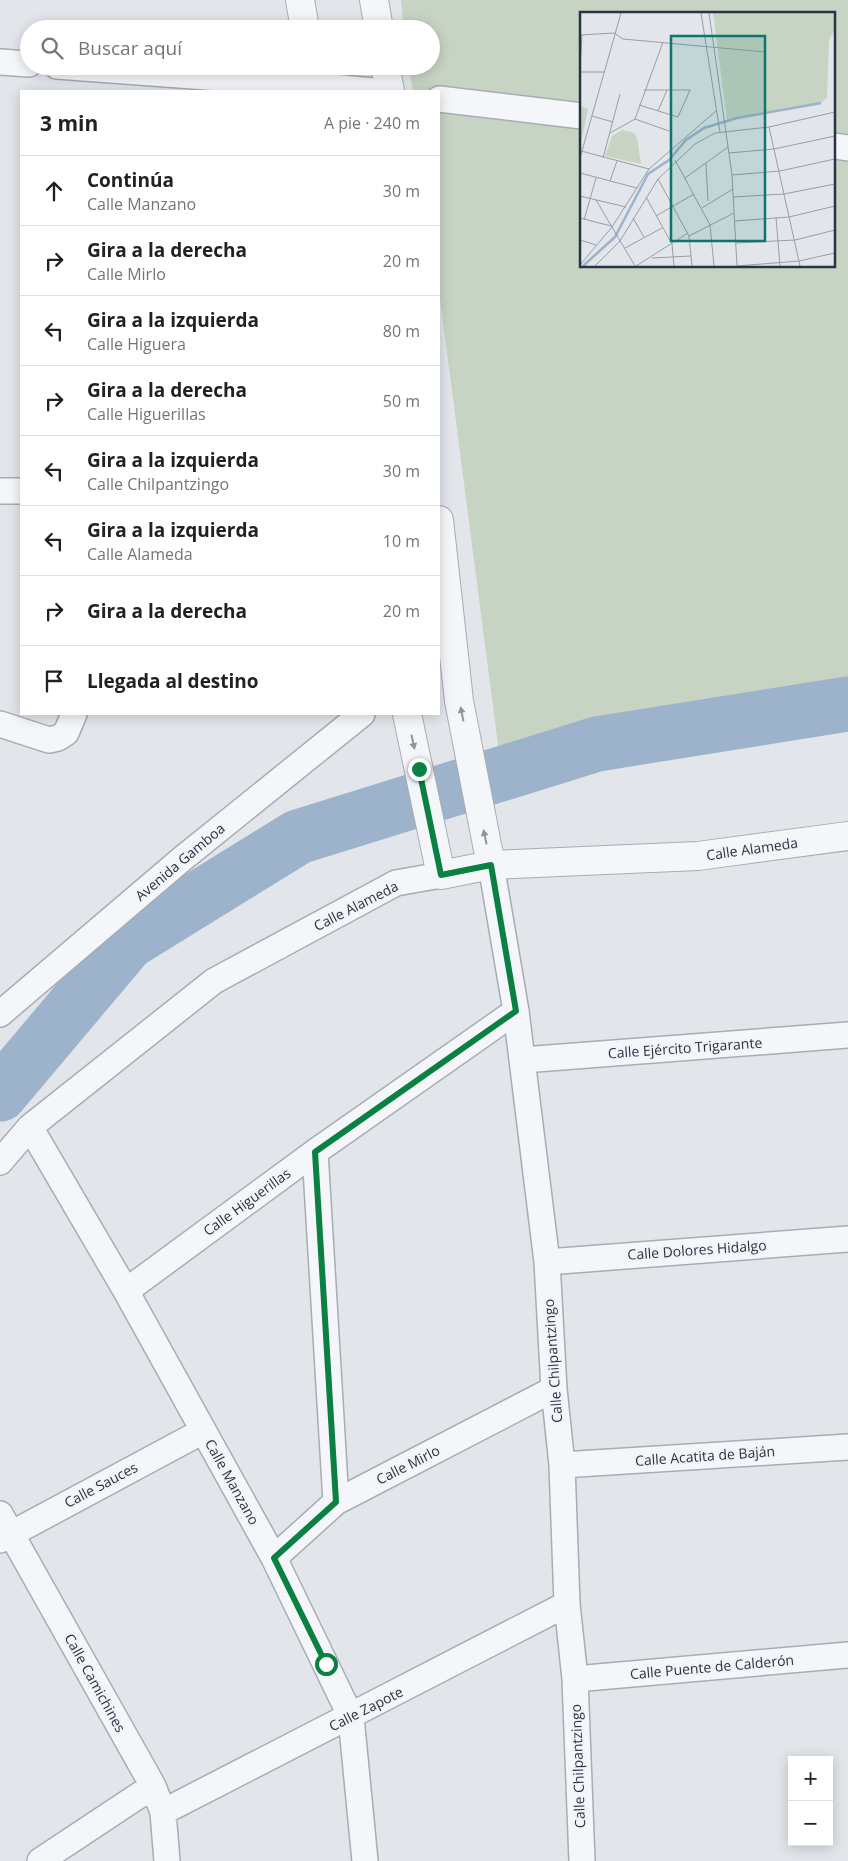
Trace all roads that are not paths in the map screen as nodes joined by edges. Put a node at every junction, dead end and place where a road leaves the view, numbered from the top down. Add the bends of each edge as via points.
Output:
1 (300, 0) edge
2 (374, 0) edge
3 (303, 20) edge
4 (377, 20) edge
5 (0, 62) edge
6 (20, 63) edge
7 (211, 75) edge
8 (387, 75) edge
9 (313, 81) edge
10 (366, 90) edge
11 (390, 90) edge
12 (440, 99) edge
13 (580, 116) edge
14 (0, 491) edge
15 (20, 491) edge
16 (440, 529) edge
17 (74, 715) edge
18 (361, 715) edge
19 (407, 715) edge
20 (0, 724) edge
21 (848, 836) edge
22 (491, 865) junction
23 (441, 875) junction
24 (516, 1011) junction
25 (0, 1014) edge
26 (848, 1035) edge
27 (523, 1060) junction
28 (30, 1127) junction
29 (315, 1152) junction
30 (0, 1162) edge
31 (848, 1239) edge
32 (547, 1262) junction
33 (126, 1291) junction
34 (554, 1389) junction
35 (203, 1431) junction
36 (848, 1447) edge
37 (562, 1465) junction
38 (336, 1502) junction
39 (4, 1529) edge
40 (274, 1558) junction
41 (567, 1604) junction
42 (848, 1655) edge
43 (575, 1679) junction
44 (351, 1717) junction
45 (153, 1786) junction
46 (163, 1812) junction
47 (40, 1861) edge
48 (166, 1861) edge
49 (365, 1861) edge
50 (582, 1861) edge

1 - 3 street
2 - 4 street
5 - 6 street
7 - 9 street
8 - 11 street
9 - 10 street
12 - 13 street
14 - 15 street
22 -> 16 street via 459,701
17 - 20 street via 66,732 49,740
18 - 25 street, Avenida Gamboa via 190,853
19 -> 23 street
21 - 22 street, Calle Alameda via 698,856
22 - 23 street, Calle Alameda
22 - 24 street, Calle Chilpantzingo
23 - 28 street, Calle Alameda via 396,883 214,981
24 - 27 street, Calle Chilpantzingo
24 - 29 street, Calle Higuerillas
26 - 27 street, Calle Ejército Trigarante
27 - 32 street, Calle Chilpantzingo
28 - 30 street, Calle Alameda
28 - 33 street, Calle Manzano
29 - 33 street, Calle Higuerillas
29 - 38 street
31 - 32 street, Calle Dolores Hidalgo
32 - 34 street, Calle Chilpantzingo
33 - 35 street, Calle Manzano
34 - 37 street, Calle Chilpantzingo
34 - 38 street, Calle Mirlo
35 - 39 street, Calle Sauces
35 - 40 street, Calle Manzano
36 - 37 street, Calle Acatita de Baján
37 - 41 street, Calle Chilpantzingo
38 - 40 street, Calle Mirlo
39 - 45 street, Calle Camichines
40 - 44 street, Calle Manzano
41 - 43 street, Calle Chilpantzingo
41 - 44 street, Calle Zapote
42 - 43 street, Calle Puente de Calderón
43 - 50 street, Calle Chilpantzingo
44 - 46 street, Calle Zapote
44 - 49 street, Calle Manzano
45 - 46 street, Calle Camichines
45 - 47 street
46 - 48 street, Calle Camichines

